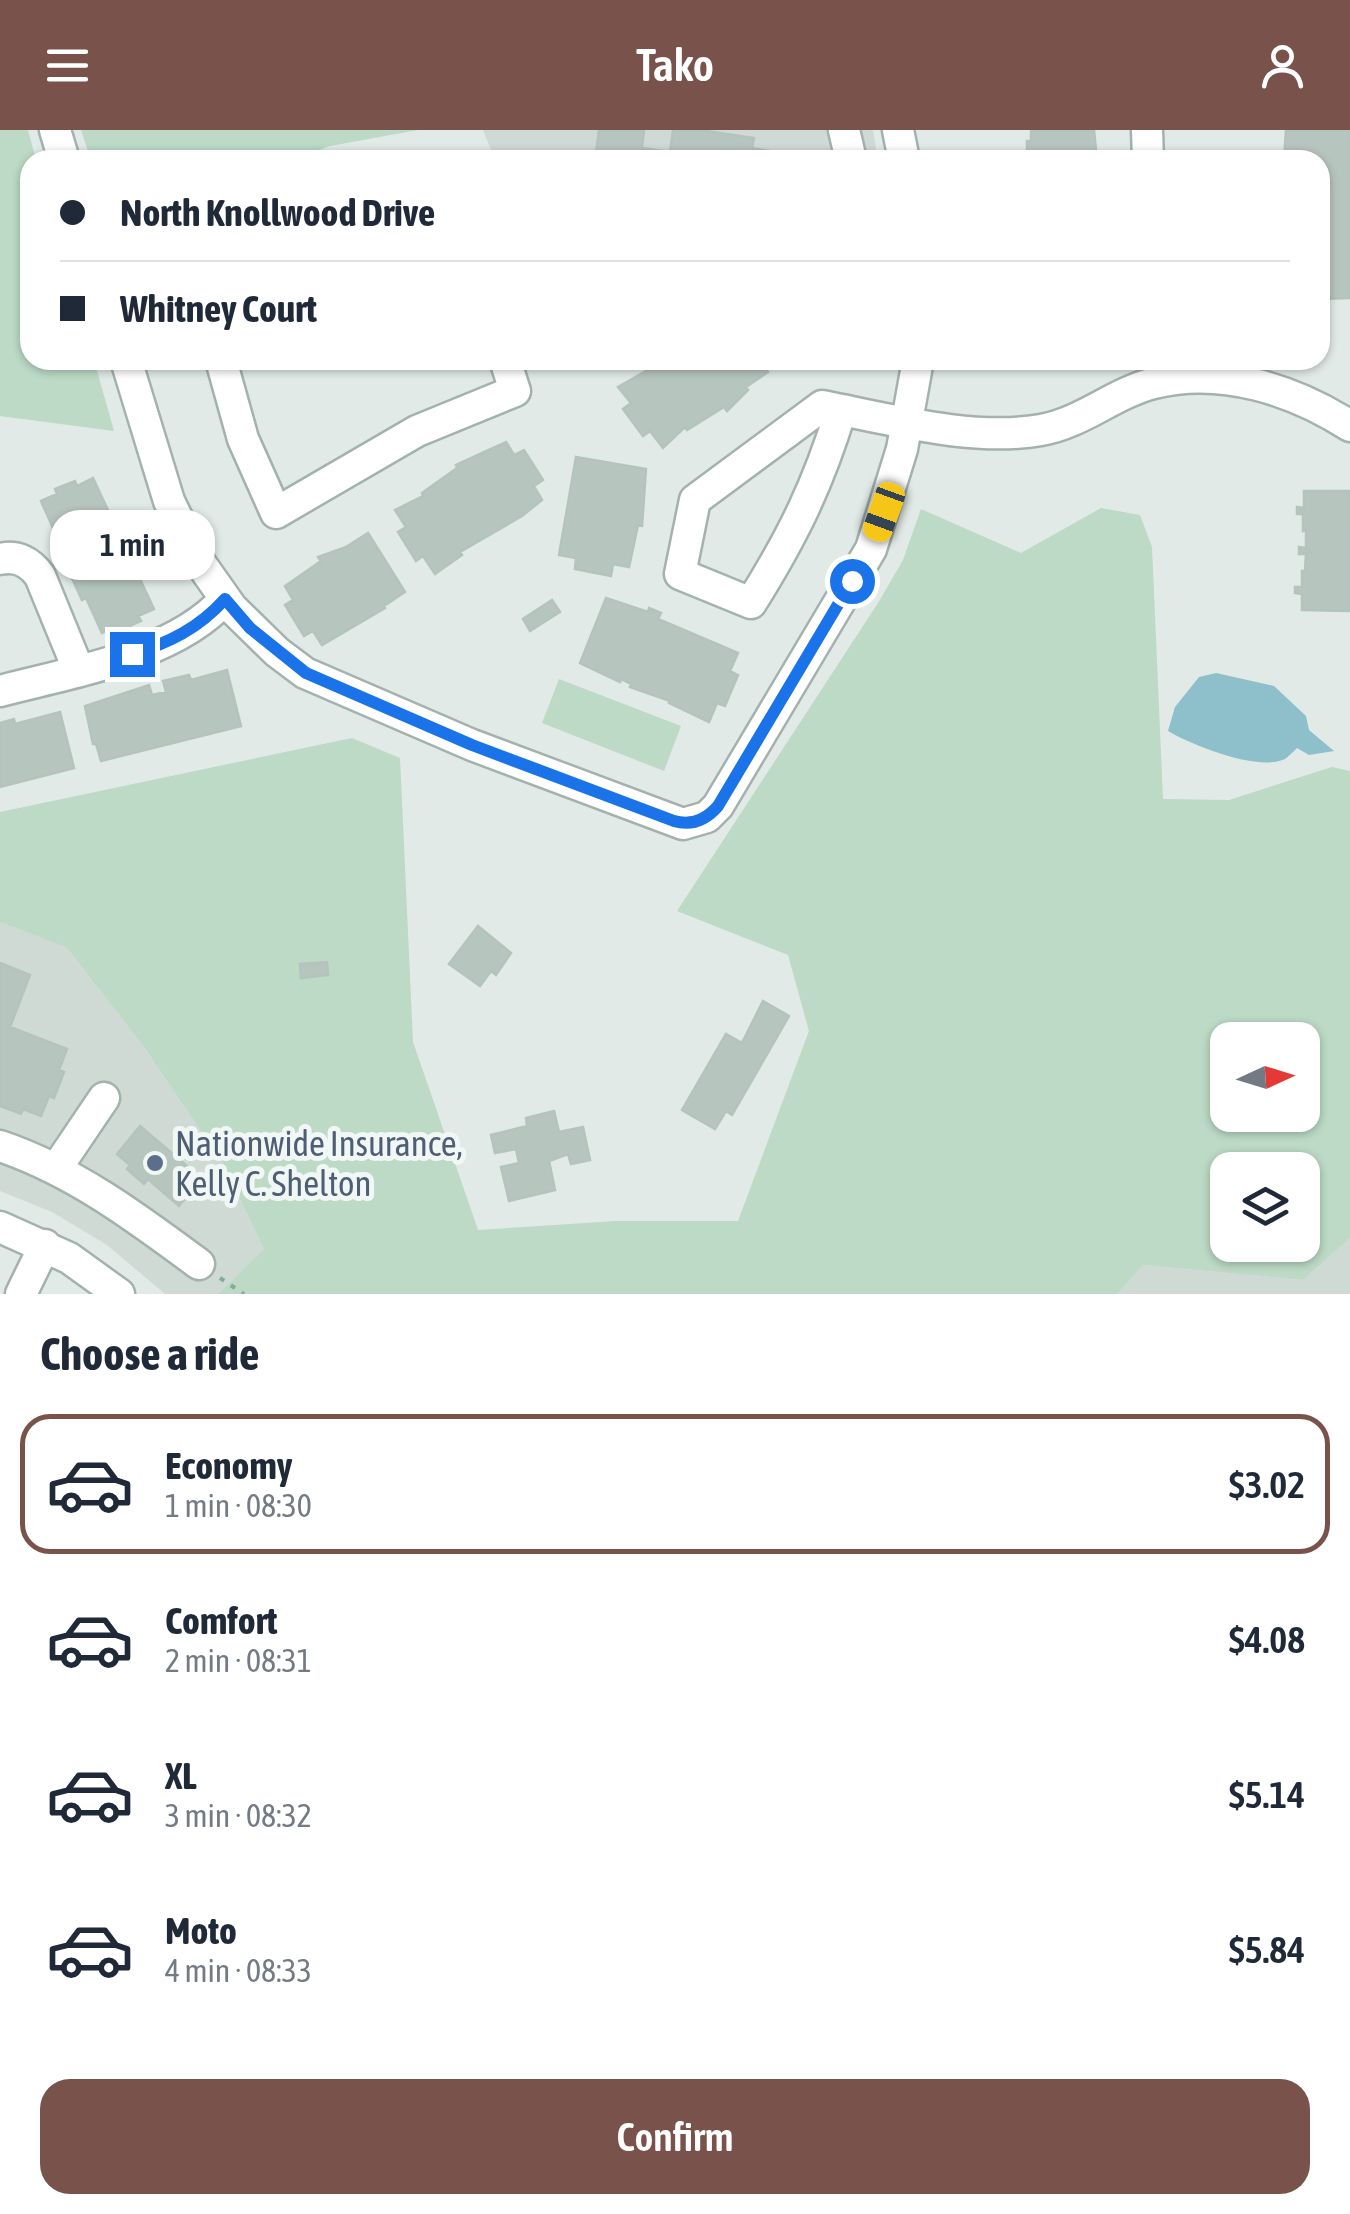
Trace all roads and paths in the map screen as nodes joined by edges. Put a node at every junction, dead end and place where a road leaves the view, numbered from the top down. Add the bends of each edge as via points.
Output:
1 (130, 370) edge
2 (224, 370) edge
3 (509, 370) edge
4 (916, 370) edge
5 (1152, 372) edge
6 (842, 410) junction
7 (907, 423) junction
8 (1350, 426) edge
9 (0, 559) edge
10 (225, 599) junction
11 (78, 670) junction
12 (0, 691) edge
13 (104, 1098) dead end
14 (0, 1146) edge
15 (56, 1168) junction
16 (0, 1227) edge
17 (45, 1246) junction
18 (199, 1264) dead end
19 (21, 1294) edge
20 (119, 1294) edge

1 - 10 street via 174,513
2 - 3 street via 243,439 276,513 417,431 515,390
4 - 7 street
5 - 7 street via 1088,414 1042,430
5 - 8 street via 1256,384
6 - 6 street via 822,406 695,500 680,574 751,602 807,504
6 - 7 street
7 - 10 street via 870,548 710,814 693,823 472,745 306,673
9 - 11 street via 18,558 40,576
10 - 11 street via 173,639
11 - 12 street
13 - 15 street
14 - 15 street
15 - 18 street
16 - 17 street
17 - 19 street
17 - 20 street

